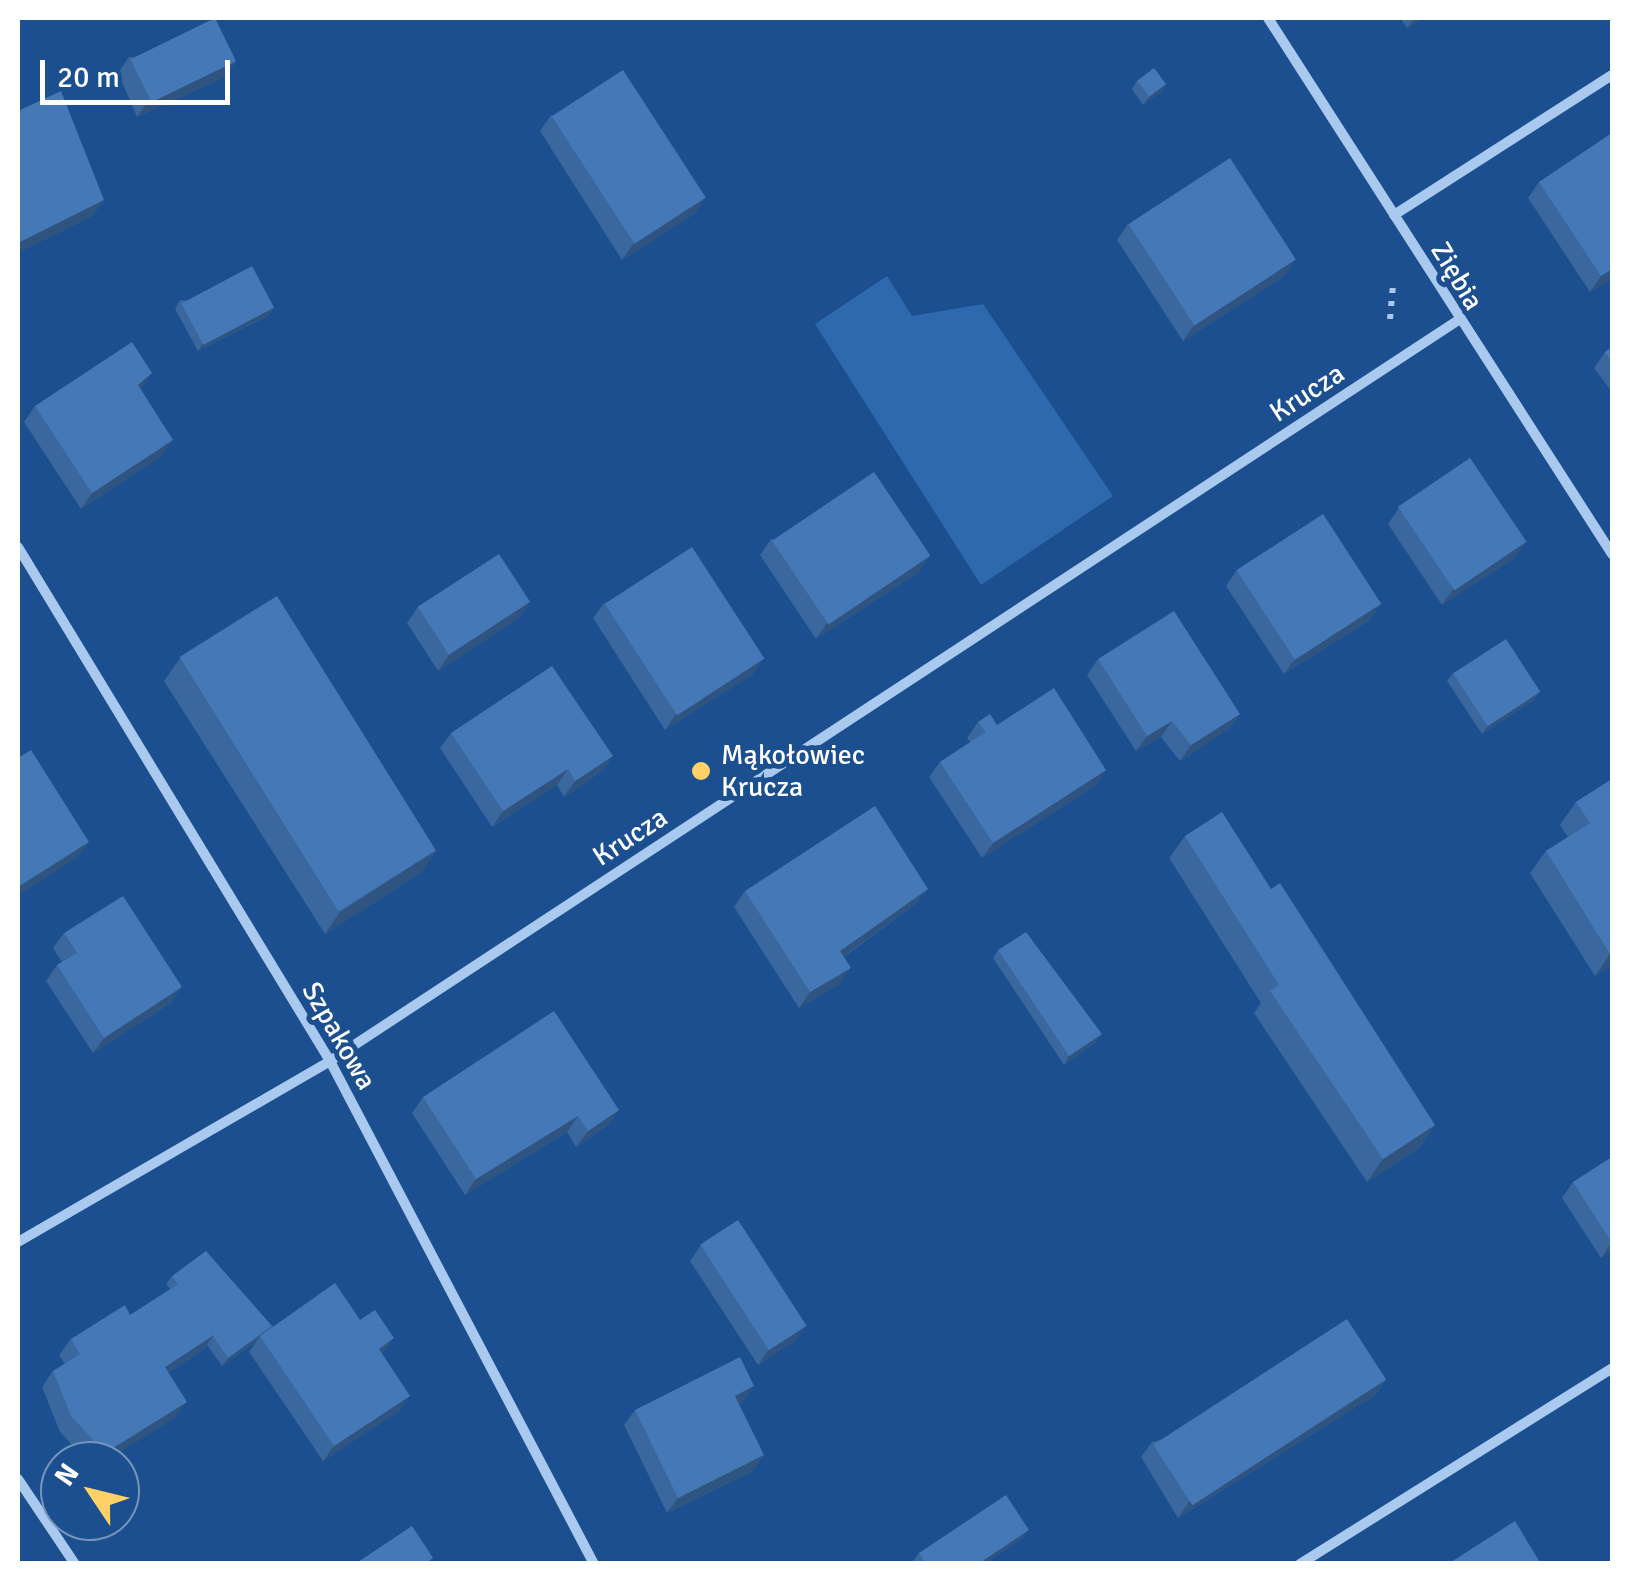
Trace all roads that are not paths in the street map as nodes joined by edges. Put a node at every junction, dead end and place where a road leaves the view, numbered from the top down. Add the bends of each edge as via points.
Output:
1 (1268, 18) edge
2 (1612, 75) edge
3 (1394, 215) junction
4 (1457, 321) junction
5 (18, 547) edge
6 (1612, 554) edge
7 (330, 1061) junction
8 (18, 1242) edge
9 (1612, 1368) edge
10 (18, 1479) edge
11 (75, 1564) edge
12 (594, 1564) edge
13 (1300, 1564) edge

1 - 3 street, Ziębia
2 - 3 street
3 - 4 street, Ziębia
4 - 6 street, Ziębia
4 - 7 street, Krucza
5 - 7 street, Szpakowa
7 - 8 street, Krucza
7 - 12 street, Szpakowa
9 - 13 street
10 - 11 street

